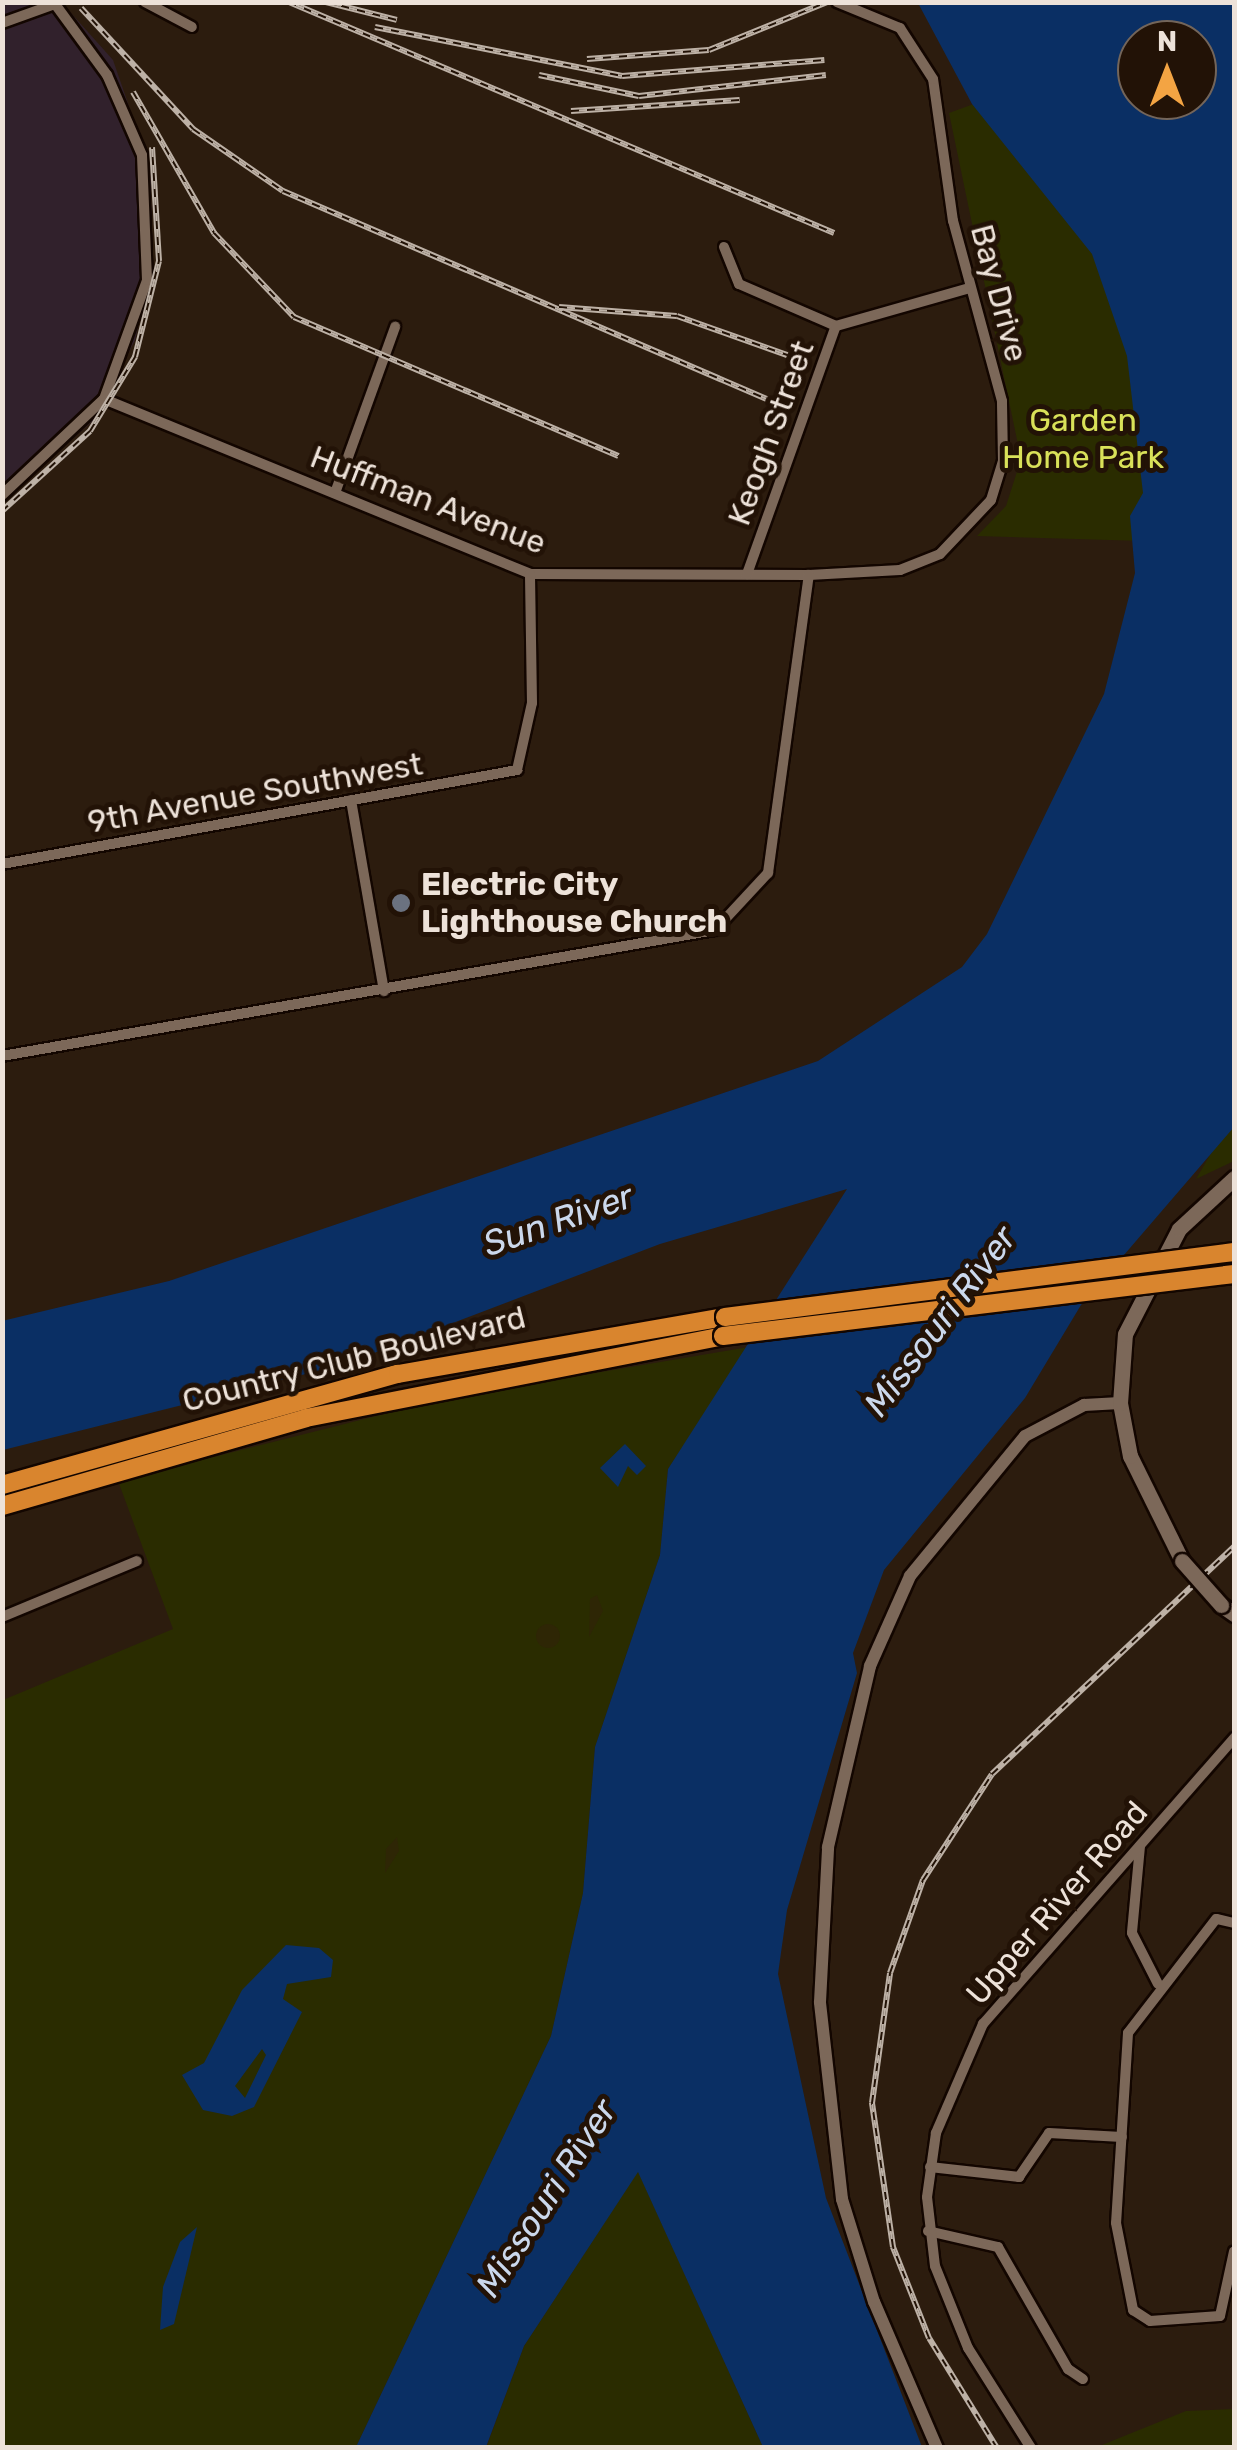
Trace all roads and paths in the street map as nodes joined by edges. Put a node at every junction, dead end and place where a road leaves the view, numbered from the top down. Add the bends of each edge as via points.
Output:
1 (145, 2) edge
2 (837, 2) edge
3 (57, 3) edge
4 (2, 23) edge
5 (192, 27) dead end
6 (724, 247) dead end
7 (969, 288) junction
8 (836, 326) junction
9 (396, 327) dead end
10 (104, 399) junction
11 (335, 493) junction
12 (2, 495) edge
13 (530, 574) junction
14 (747, 574) junction
15 (809, 575) junction
16 (352, 800) junction
17 (2, 864) edge
18 (384, 991) junction
19 (2, 1056) edge
20 (1234, 1178) edge
21 (1234, 1252) edge
22 (1234, 1274) edge
23 (724, 1326) junction
24 (1120, 1403) junction
25 (2, 1485) edge
26 (2, 1506) edge
27 (137, 1560) dead end
28 (1228, 1610) edge
29 (2, 1617) edge
30 (1234, 1738) edge
31 (1140, 1845) junction
32 (1234, 1923) edge
33 (1158, 1984) junction
34 (1122, 2137) junction
35 (930, 2167) junction
36 (928, 2232) junction
37 (1234, 2251) edge
38 (1083, 2379) dead end
39 (937, 2448) edge
40 (1031, 2448) edge

1 - 5 street
2 - 7 street, Bay Drive via 900,28 922,54
3 - 4 street
3 - 10 street via 108,75 142,155 147,280
6 - 8 street via 739,284
7 - 8 street, Keogh Street
7 - 15 street, Bay Drive via 1006,437 991,500 940,554 900,570
8 - 14 street, Keogh Street
9 - 11 street
10 - 11 street, Huffman Avenue
10 - 12 street
11 - 13 street, Huffman Avenue
13 - 14 street, Huffman Avenue
13 - 16 street, 9th Avenue Southwest via 532,704 517,770
14 - 15 street, Huffman Avenue
15 - 18 street via 787,778 768,873 751,902 704,934
16 - 17 street, 9th Avenue Southwest
16 - 18 street
18 - 19 street
20 - 24 main road via 1179,1229 1125,1334
21 - 23 highway, bridge
22 - 23 highway, bridge
23 - 25 highway, Country Club Boulevard via 398,1374
23 - 26 highway, Country Club Boulevard via 306,1418
24 - 28 main road, bridge via 1130,1456 1182,1561
24 - 39 street via 1084,1405 1026,1436 910,1576 870,1666 828,1847 820,2002 842,2199 874,2302
27 - 29 street
30 - 31 street, Upper River Road
31 - 33 street via 1132,1933
31 - 35 street, Upper River Road via 983,2024 951,2086
32 - 33 street via 1216,1919
33 - 34 street via 1128,2033
34 - 35 street via 1050,2133 1018,2176
34 - 37 street via 1117,2246 1138,2318 1214,2321
35 - 36 street, Upper River Road
36 - 38 street via 998,2247 1068,2369
36 - 40 street, Upper River Road via 955,2323

